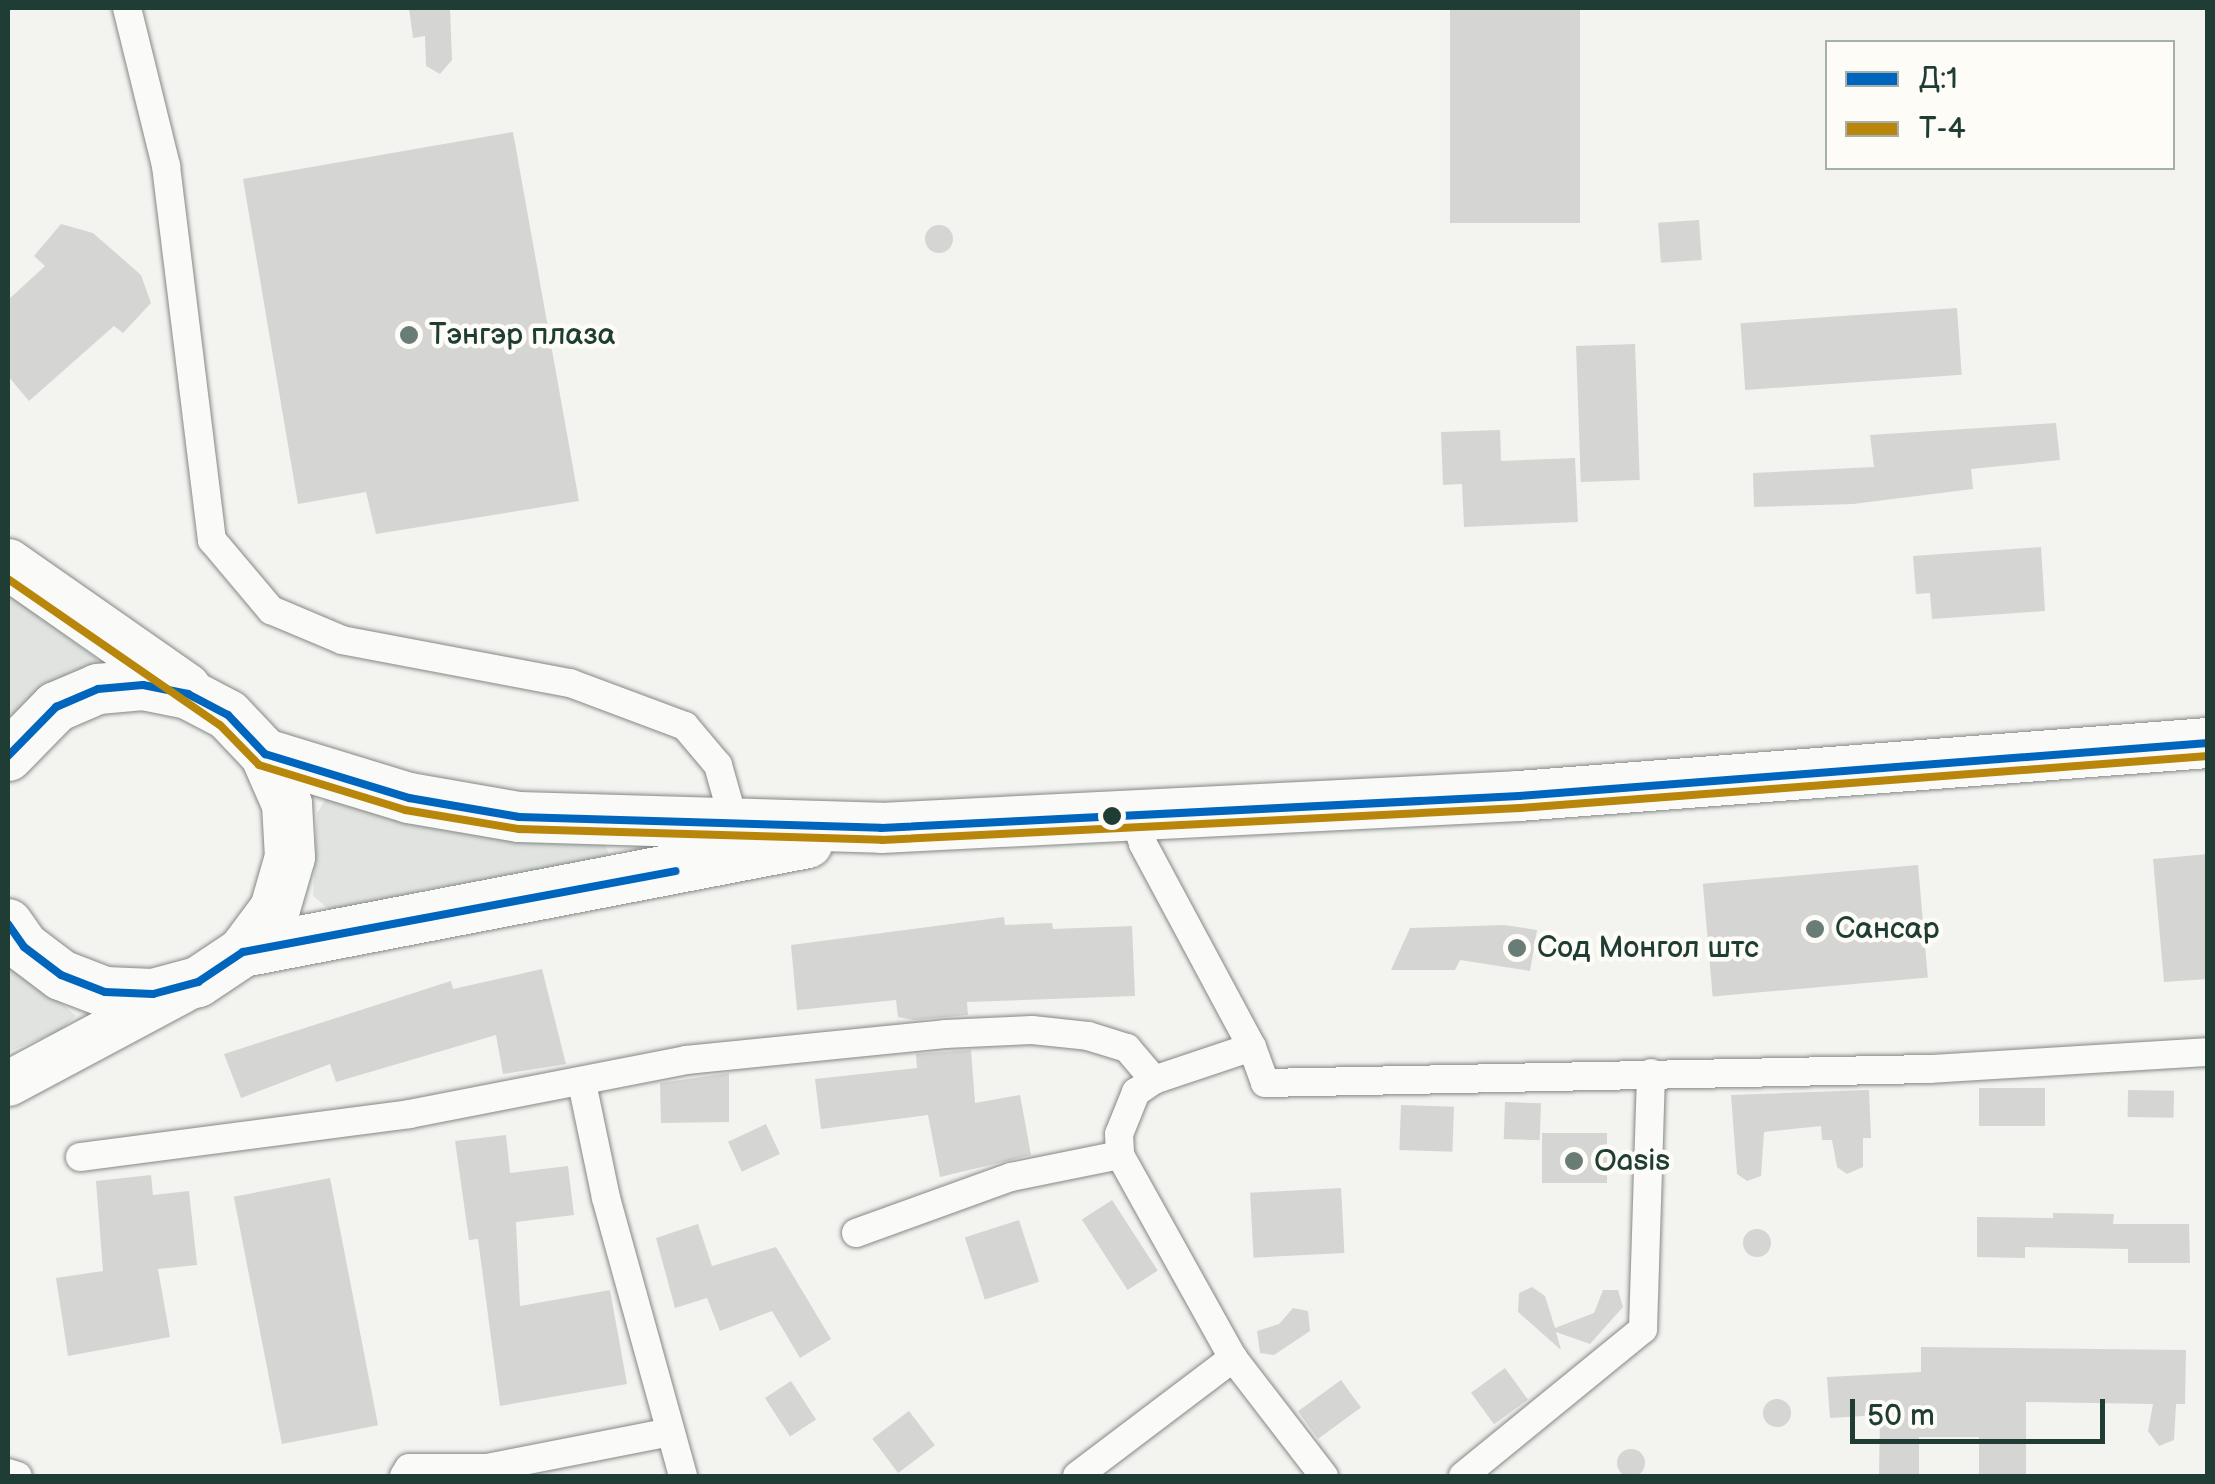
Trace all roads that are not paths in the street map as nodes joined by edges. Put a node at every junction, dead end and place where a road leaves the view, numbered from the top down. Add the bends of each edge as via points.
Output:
1 (127, 8) edge
2 (8, 564) edge
3 (228, 716) junction
4 (2208, 742) edge
5 (265, 754) junction
6 (8, 756) edge
7 (1132, 811) junction
8 (734, 822) junction
9 (881, 828) junction
10 (8, 924) edge
11 (243, 952) junction
12 (198, 982) junction
13 (1252, 1047) junction
14 (2208, 1052) edge
15 (1650, 1073) junction
16 (1154, 1080) junction
17 (582, 1083) junction
18 (8, 1084) edge
19 (1120, 1155) junction
20 (80, 1158) dead end
21 (856, 1233) dead end
22 (1233, 1358) junction
23 (670, 1432) junction
24 (8, 1473) edge
25 (18, 1476) edge
26 (404, 1476) edge
27 (683, 1476) edge
28 (1076, 1476) edge
29 (1324, 1476) edge
30 (1463, 1476) edge

1 - 8 street via 166,166 212,540 272,610 342,640 570,683 685,726 718,765
2 - 3 highway
3 - 5 highway
3 - 6 highway via 173,691 98,690 56,707
4 - 7 highway via 1519,796
5 - 8 highway via 409,798 519,816
5 - 11 highway via 287,804 290,857 275,909
7 - 9 highway
7 - 13 street via 1156,870
8 - 9 highway
9 - 11 highway
10 - 12 highway via 24,947 61,976 106,992 152,994
11 - 12 highway
12 - 18 main road
13 - 15 street via 1265,1084
13 - 16 street
14 - 15 street via 1930,1069
15 - 30 street via 1643,1329
16 - 17 street via 1116,1043 1032,1030 686,1060
16 - 19 street via 1127,1108
17 - 20 street via 410,1114
17 - 23 street
19 - 21 street via 1011,1177
19 - 22 street
22 - 28 street
22 - 29 street
23 - 26 street via 487,1468 410,1468
23 - 27 street
24 - 25 street

